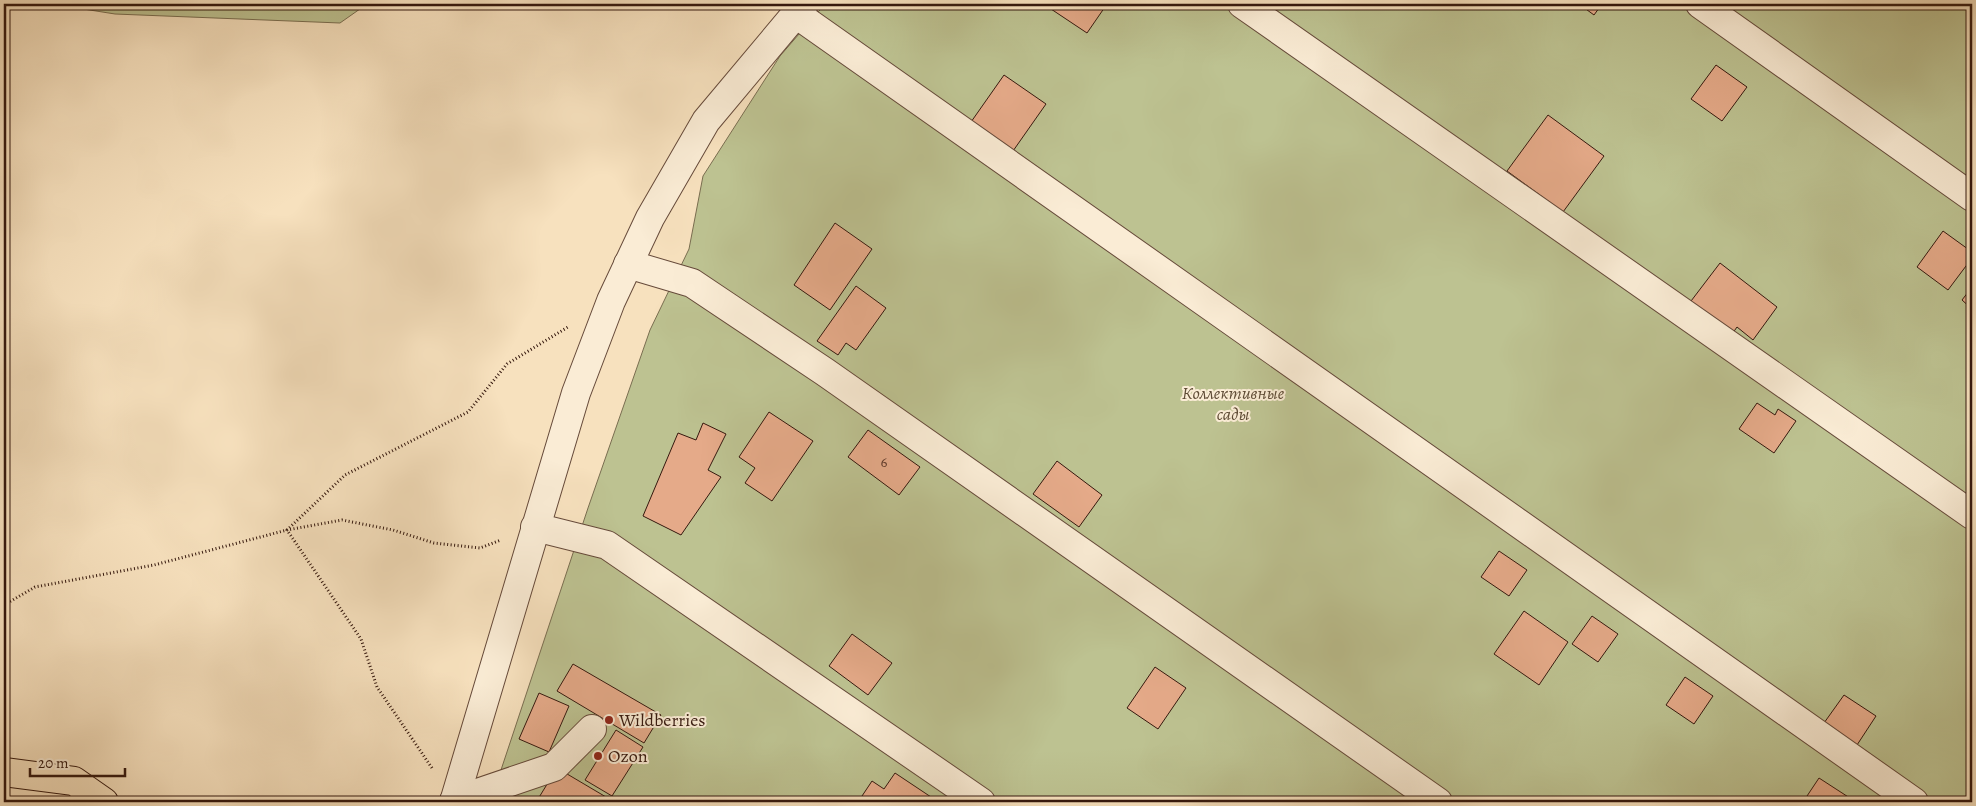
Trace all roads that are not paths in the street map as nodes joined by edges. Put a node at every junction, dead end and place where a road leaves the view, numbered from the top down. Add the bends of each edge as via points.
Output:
1 (1242, 4) edge
2 (1700, 4) edge
3 (800, 9) edge
4 (1972, 197) edge
5 (628, 264) junction
6 (1972, 515) edge
7 (534, 527) junction
8 (592, 729) dead end
9 (4, 772) edge
10 (104, 802) edge
11 (455, 802) edge
12 (981, 802) edge
13 (1438, 802) edge
14 (1914, 802) edge

1 - 6 street
2 - 4 street
3 - 5 street via 706,121 650,218
3 - 14 street
5 - 7 street via 576,393
5 - 13 street via 700,288 825,372
7 - 11 street
7 - 12 street via 607,545
8 - 11 street via 554,767
9 - 10 main road via 74,782

